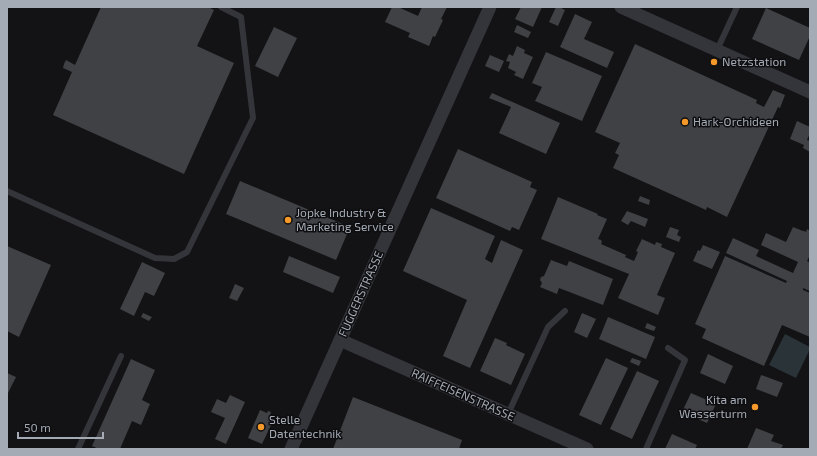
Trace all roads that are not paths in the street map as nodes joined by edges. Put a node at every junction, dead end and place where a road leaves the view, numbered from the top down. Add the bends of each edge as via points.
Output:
1 (221, 7) edge
2 (490, 7) edge
3 (621, 7) edge
4 (736, 7) edge
5 (717, 50) junction
6 (810, 92) edge
7 (7, 191) edge
8 (565, 311) dead end
9 (340, 340) junction
10 (668, 348) dead end
11 (121, 356) dead end
12 (508, 414) junction
13 (78, 449) edge
14 (291, 449) edge
15 (587, 449) edge
16 (646, 449) edge

1 - 7 lane via 241,16 253,118 187,252 174,259 154,258
2 - 9 street, FUGGERSTRASSE
3 - 5 street
4 - 5 lane
5 - 6 street
8 - 12 lane via 548,327
9 - 12 street, RAIFFEISENSTRASSE
9 - 14 street, FUGGERSTRASSE
10 - 16 lane via 685,360
11 - 13 lane
12 - 15 street, RAIFFEISENSTRASSE

